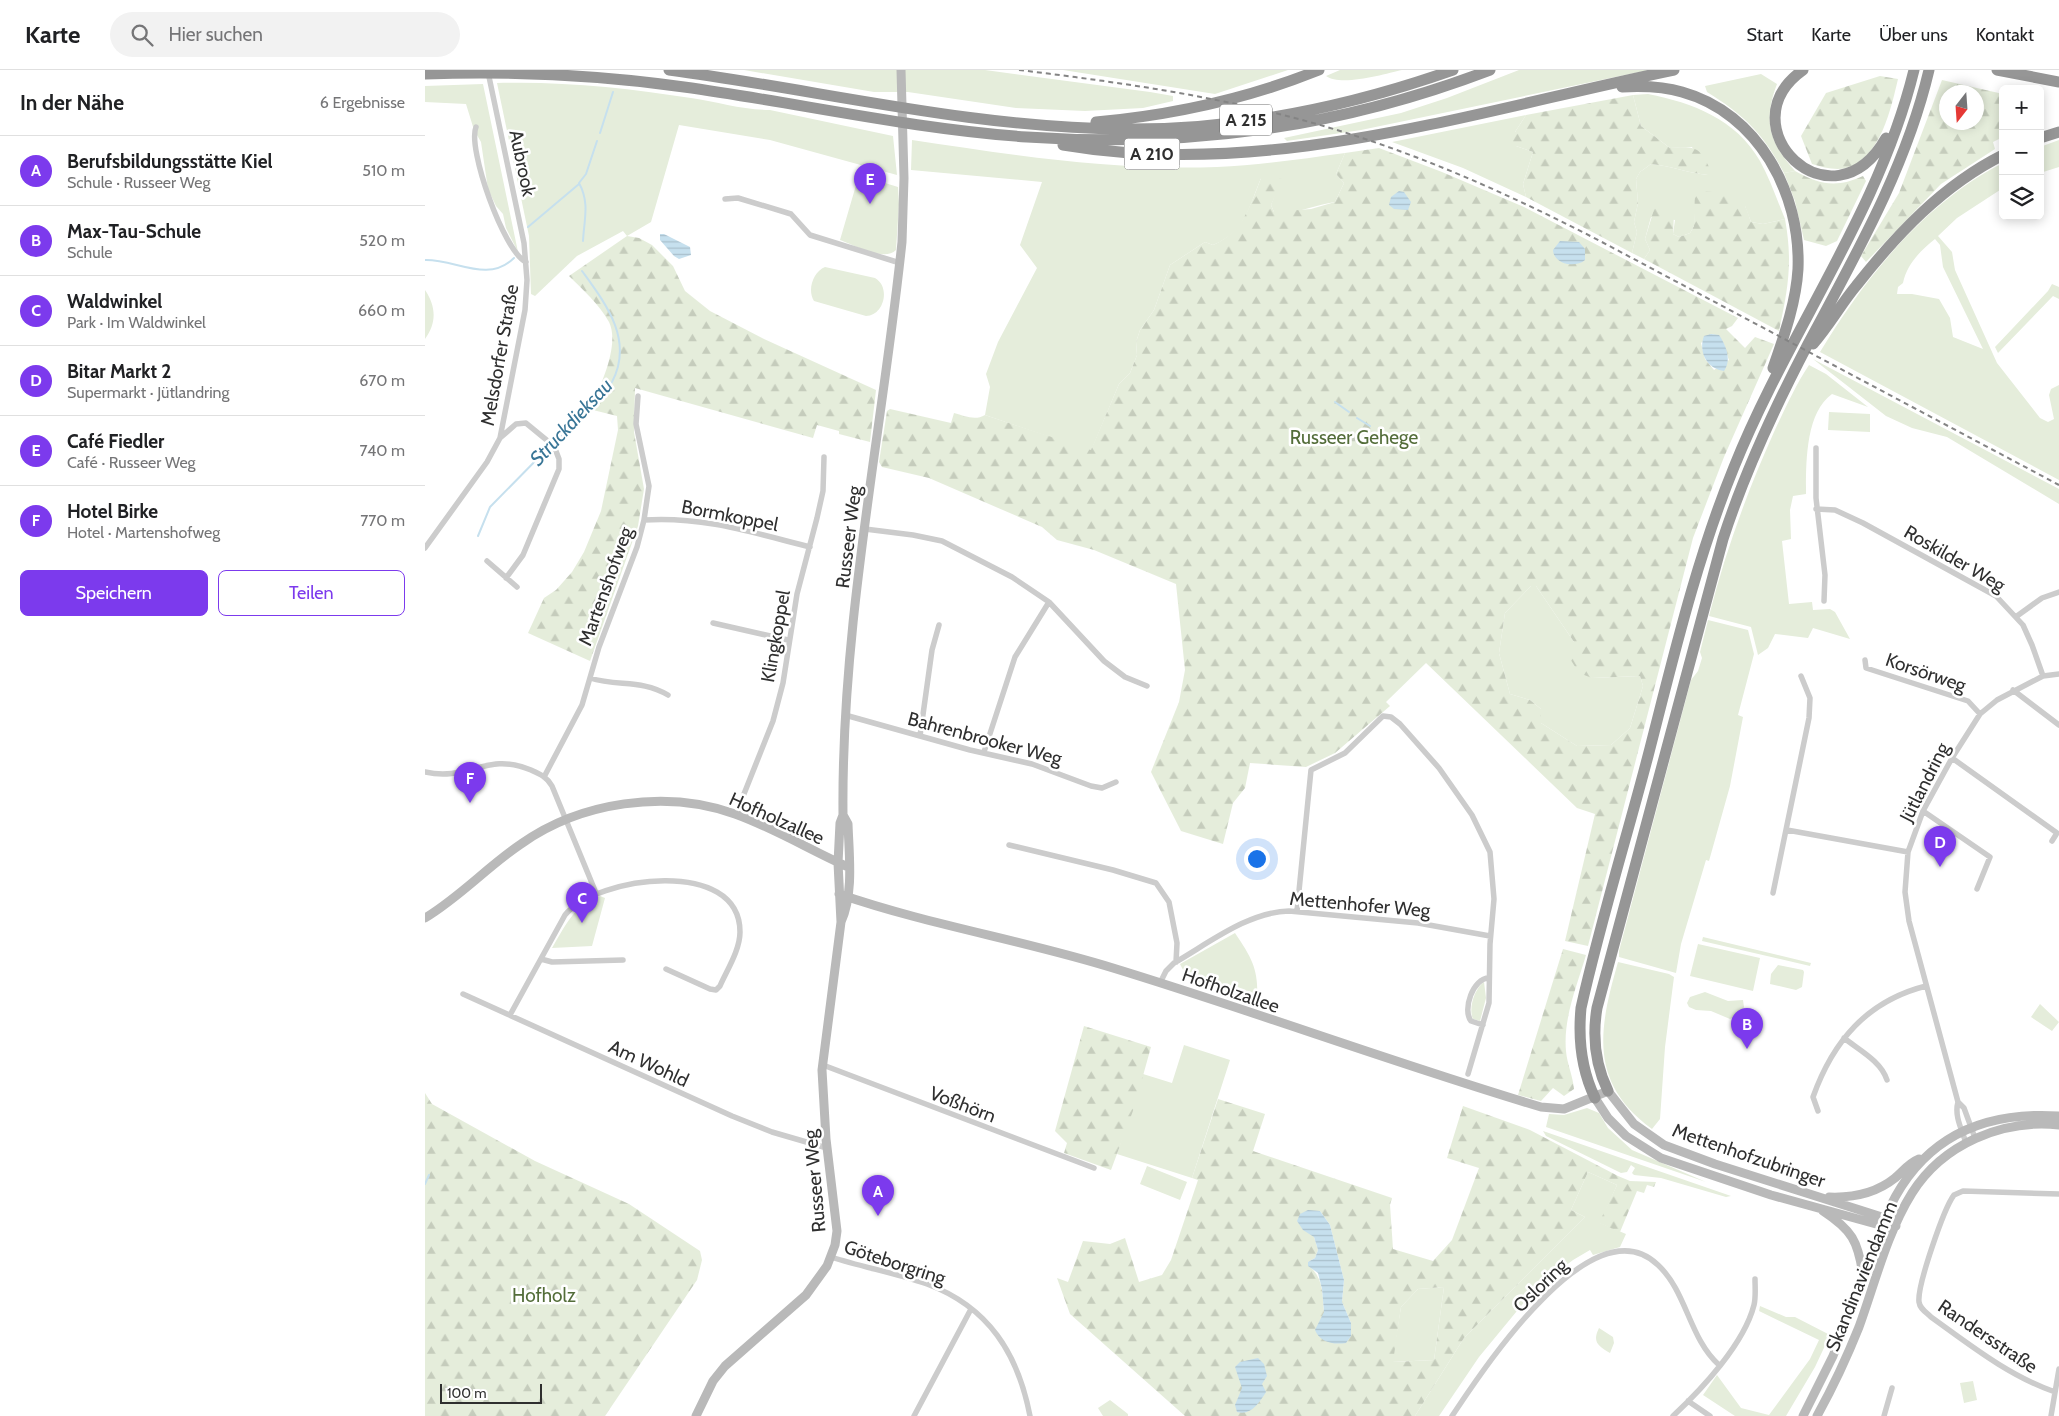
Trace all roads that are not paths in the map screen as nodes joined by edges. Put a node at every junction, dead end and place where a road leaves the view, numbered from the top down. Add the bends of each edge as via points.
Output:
1 (488, 70) edge
2 (669, 70) edge
3 (901, 70) edge
4 (1319, 70) edge
5 (1453, 70) edge
6 (1490, 70) edge
7 (1674, 70) edge
8 (1803, 70) edge
9 (1997, 70) edge
10 (1913, 73) edge
11 (425, 74) edge
12 (1928, 74) edge
13 (2059, 82) edge
14 (1585, 88) junction
15 (1901, 113) junction
16 (1034, 124) junction
17 (475, 127) dead end
18 (2059, 132) edge
19 (1025, 137) junction
20 (2044, 137) edge
21 (1999, 157) edge
22 (725, 199) dead end
23 (526, 262) junction
24 (900, 263) junction
25 (1790, 335) junction
26 (1809, 345) junction
27 (638, 396) dead end
28 (499, 438) junction
29 (1816, 448) dead end
30 (824, 457) dead end
31 (1816, 509) junction
32 (645, 520) junction
33 (865, 529) junction
34 (810, 547) junction
35 (425, 548) edge
36 (487, 561) dead end
37 (506, 578) junction
38 (517, 587) dead end
39 (2059, 592) edge
40 (1824, 601) dead end
41 (1049, 602) junction
42 (2017, 616) junction
43 (713, 623) dead end
44 (939, 625) dead end
45 (788, 640) junction
46 (1865, 660) dead end
47 (2059, 674) edge
48 (1801, 676) dead end
49 (2043, 676) junction
50 (589, 678) junction
51 (1147, 686) dead end
52 (2013, 690) junction
53 (667, 695) dead end
54 (1980, 714) junction
55 (845, 715) junction
56 (2059, 725) edge
57 (920, 736) junction
58 (984, 752) junction
59 (1952, 758) junction
60 (425, 772) edge
61 (544, 777) junction
62 (1116, 782) dead end
63 (1923, 811) junction
64 (736, 814) junction
65 (843, 815) junction
66 (565, 820) junction
67 (1787, 830) junction
68 (2052, 841) dead end
69 (1009, 845) dead end
70 (1908, 852) junction
71 (838, 863) junction
72 (848, 867) junction
73 (1977, 889) dead end
74 (596, 893) junction
75 (1773, 894) dead end
76 (844, 895) junction
77 (1297, 911) junction
78 (425, 918) edge
79 (1491, 936) junction
80 (541, 959) junction
81 (623, 960) dead end
82 (1176, 962) junction
83 (666, 969) dead end
84 (1489, 978) junction
85 (1160, 983) junction
86 (1926, 986) junction
87 (463, 994) dead end
88 (511, 1015) junction
89 (1483, 1025) junction
90 (1844, 1038) junction
91 (823, 1065) junction
92 (1468, 1074) dead end
93 (1887, 1080) dead end
94 (1609, 1091) junction
95 (1595, 1098) junction
96 (1818, 1111) dead end
97 (2059, 1116) edge
98 (2059, 1125) edge
99 (1966, 1129) junction
100 (1971, 1141) junction
101 (827, 1148) junction
102 (1928, 1154) junction
103 (1094, 1168) dead end
104 (2059, 1194) edge
105 (1818, 1196) junction
106 (1815, 1205) junction
107 (1883, 1222) junction
108 (1895, 1227) junction
109 (831, 1257) junction
110 (1863, 1277) junction
111 (1755, 1279) dead end
112 (971, 1309) junction
113 (1719, 1365) junction
114 (2059, 1369) edge
115 (1891, 1388) dead end
116 (2055, 1392) junction
117 (1689, 1402) junction
118 (696, 1416) edge
119 (915, 1416) edge
120 (1030, 1416) edge
121 (1451, 1416) edge
122 (1673, 1416) edge
123 (1710, 1416) edge
124 (1803, 1416) edge
125 (1817, 1416) edge
126 (1884, 1416) edge
127 (2051, 1416) edge

1 - 23 street, Aubrook
2 - 16 highway, A 215
3 - 24 street, Russeer Weg via 904,156
4 - 16 highway, A 210 via 1240,97 1162,114 1096,122
5 - 16 highway, A 215 via 1345,102 1237,121 1126,129
6 - 19 highway, A 215 via 1400,101 1298,126 1181,138 1091,140
7 - 14 highway, A 210
8 - 15 highway via 1785,86 1775,117 1785,150 1806,170 1837,175 1865,166 1877,155
9 - 13 highway
10 - 15 highway
11 - 19 highway, A 215 via 562,75 649,82 947,129
12 - 26 highway via 1886,193
14 - 19 highway, A 210 via 1397,131 1281,150 1158,154 1085,148
14 - 25 highway via 1642,86 1682,92 1721,109 1754,138 1779,177 1796,230 1797,278
15 - 25 highway via 1873,188 1855,225
17 - 23 street, Melsdorfer Straße via 474,141 485,188 516,254
18 - 20 highway
21 - 26 highway via 1964,178 1920,214 1872,266
22 - 24 street via 738,198 795,215 810,235
23 - 28 street, Melsdorfer Straße via 525,310
24 - 33 street, Russeer Weg
25 - 95 highway via 1733,468 1697,572 1586,988 1579,1024 1580,1044 1585,1074
26 - 94 highway via 1756,452 1723,539 1601,990 1594,1042 1600,1071
27 - 32 street, Martenshofweg via 637,424 649,486
28 - 35 street, Melsdorfer Straße via 487,462
28 - 37 street via 523,422 553,445 560,464 523,555
29 - 31 street
30 - 34 street, Klingkoppel via 823,491
31 - 40 street via 1825,580
31 - 42 street, Roskilder Weg via 1835,510 1863,523 1997,596
32 - 34 street, Bormkoppel via 679,518 706,521
32 - 50 street, Martenshofweg
33 - 41 street via 942,541 1012,577
33 - 55 street, Russeer Weg
34 - 45 street, Klingkoppel
36 - 37 street
37 - 38 street
39 - 42 street via 2042,598
41 - 51 street via 1104,661 1125,678
41 - 58 street via 1015,657
42 - 49 street, Roskilder Weg
43 - 45 street
44 - 57 street via 932,650
45 - 64 street, Klingkoppel via 784,676 773,721
46 - 54 street, Korsörweg via 1866,668 1968,701
47 - 49 street, Jütlandring
48 - 67 street via 1810,698 1809,718
49 - 52 street, Jütlandring
50 - 53 street via 648,686
50 - 61 street, Martenshofweg via 579,711
52 - 54 street, Jütlandring
52 - 56 street
54 - 59 street, Jütlandring
55 - 57 street, Bahrenbrooker Weg
55 - 65 street, Russeer Weg
57 - 58 street, Bahrenbrooker Weg
58 - 62 street, Bahrenbrooker Weg via 1032,764 1091,786 1103,788
59 - 63 street, Jütlandring
59 - 68 street via 2057,833
60 - 61 street via 455,774 502,762 522,766
61 - 66 street via 552,786
63 - 70 street, Jütlandring
63 - 73 street via 1990,857
64 - 66 street, Hofholzallee via 692,804 643,803 602,808
64 - 71 street, Hofholzallee
65 - 71 street, Russeer Weg
65 - 72 street, Russeer Weg via 848,824
66 - 74 street
66 - 78 street, Hofholzallee via 521,844
67 - 70 street
67 - 75 street
69 - 82 street via 1156,883 1169,902 1177,943
70 - 86 street, Jütlandring via 1907,912
71 - 72 street, Hofholzallee
71 - 76 street, Russeer Weg
72 - 76 street, Russeer Weg
74 - 80 street via 569,910
74 - 83 street via 645,882 681,881 709,887 728,901 737,916 740,934 718,989 710,989
76 - 85 street, Hofholzallee
76 - 91 street, Russeer Weg
77 - 79 street, Mettenhofer Weg via 1409,922
77 - 79 street via 1311,770 1345,752 1388,716 1400,724 1439,768 1482,832 1493,866
77 - 82 street, Mettenhofer Weg via 1272,912 1256,918
79 - 84 street
80 - 81 street via 551,962
80 - 88 street
82 - 85 street, Mettenhofer Weg
84 - 89 street via 1489,1003
84 - 89 street via 1475,984 1468,1015 1471,1021
85 - 95 street, Hofholzallee via 1378,1057 1541,1107 1564,1109
86 - 90 street via 1876,1007
86 - 99 street, Jütlandring via 1958,1102 1956,1109
87 - 88 street, Am Wohld
88 - 101 street, Am Wohld via 732,1116
89 - 92 street
90 - 93 street via 1876,1062
90 - 96 street via 1830,1057 1813,1097
91 - 101 street, Russeer Weg
91 - 103 street, Voßhörn
94 - 95 street, Hofholzallee
94 - 105 street, Mettenhofzubringer via 1634,1124 1664,1145
95 - 106 street, Mettenhofzubringer via 1619,1130 1652,1154 1771,1195
97 - 99 street, Skandinaviendamm via 2013,1116
98 - 100 street, Skandinaviendamm via 2012,1126
99 - 100 street, Jütlandring
99 - 102 street, Skandinaviendamm
100 - 108 street, Skandinaviendamm via 1944,1158 1919,1183
101 - 109 street, Russeer Weg via 837,1224
102 - 105 street via 1870,1192 1848,1197
102 - 107 street, Skandinaviendamm via 1904,1181
104 - 116 street, Randersstraße via 1963,1191 1954,1195 1935,1241 1919,1302 1922,1309 1993,1361 2020,1378
105 - 107 street, Mettenhofzubringer
106 - 107 street, Mettenhofzubringer
106 - 110 street, Skandinaviendamm via 1854,1238
107 - 108 street, Mettenhofzubringer
107 - 110 street, Skandinaviendamm
108 - 125 street, Skandinaviendamm via 1845,1361
109 - 112 street, Göteborgring via 926,1284
109 - 118 street, Russeer Weg via 806,1294 725,1366 713,1381
110 - 124 street, Skandinaviendamm via 1833,1356
111 - 113 street via 1755,1304 1750,1318 1734,1347
112 - 119 street
112 - 120 street, Göteborgring via 996,1333 1010,1353 1021,1376
113 - 117 street
113 - 121 street, Osloring via 1707,1352 1663,1270 1638,1252 1609,1252 1590,1260 1548,1294 1476,1380
114 - 116 street
115 - 126 street
116 - 127 street
117 - 122 street
117 - 123 street

